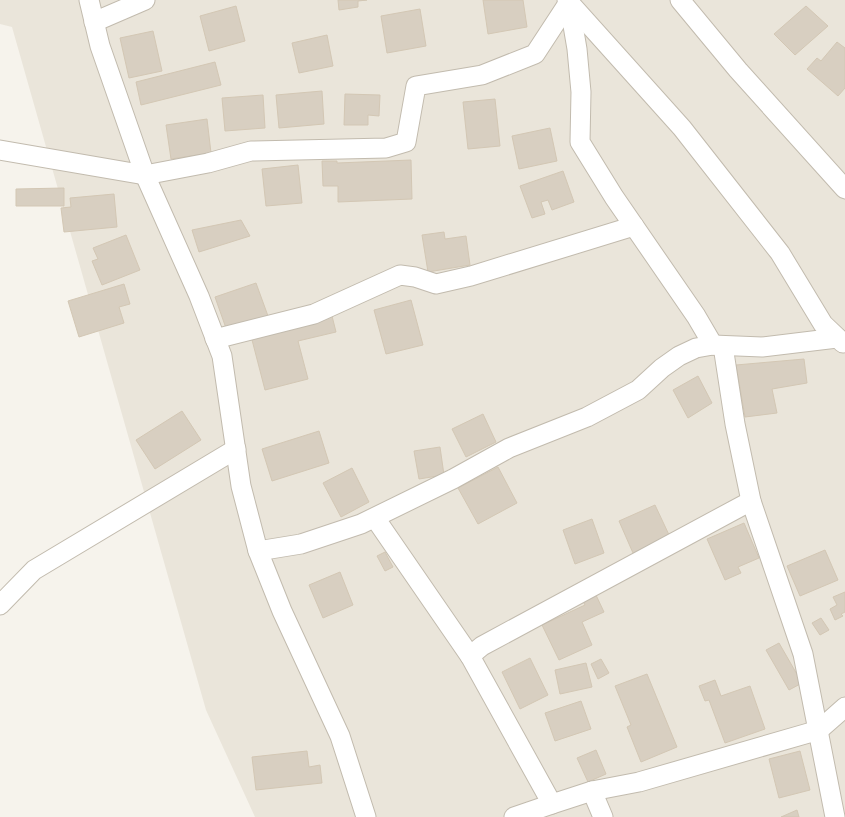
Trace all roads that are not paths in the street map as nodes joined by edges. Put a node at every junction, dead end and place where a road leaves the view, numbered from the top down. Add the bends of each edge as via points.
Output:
1 (90, 0) edge
2 (145, 0) edge
3 (680, 0) edge
4 (568, 1) edge
5 (94, 22) junction
6 (0, 150) edge
7 (144, 175) junction
8 (845, 189) edge
9 (634, 226) junction
10 (215, 339) junction
11 (841, 342) edge
12 (718, 345) junction
13 (236, 449) junction
14 (751, 501) junction
15 (375, 518) junction
16 (258, 551) junction
17 (2, 601) edge
18 (470, 656) junction
19 (845, 707) edge
20 (819, 730) junction
21 (592, 791) junction
22 (552, 804) junction
23 (366, 817) edge
24 (514, 817) edge
25 (603, 817) edge
26 (835, 817) edge

1 - 5 street
2 - 5 street
3 - 8 street via 738,70
4 - 7 street via 535,54 482,75 416,86 406,142 386,148 251,151 208,163
4 - 9 street via 578,56 580,142
4 - 11 street via 682,128 780,253 823,324
5 - 7 street
6 - 7 street
7 - 10 street via 199,296
9 - 10 street via 471,276 436,284 400,275 314,314
9 - 12 street
10 - 13 street via 222,356
11 - 12 street via 762,347
12 - 14 street
12 - 15 street via 696,348 679,356 638,390 587,417 509,448
13 - 16 street via 241,486
13 - 17 street via 34,570
14 - 18 street via 482,646
14 - 20 street via 803,654
15 - 16 street via 301,544
15 - 18 street
16 - 23 street via 282,611 340,736
18 - 22 street
19 - 20 street
20 - 21 street via 639,782
20 - 26 street
21 - 22 street
21 - 25 street
22 - 24 street

